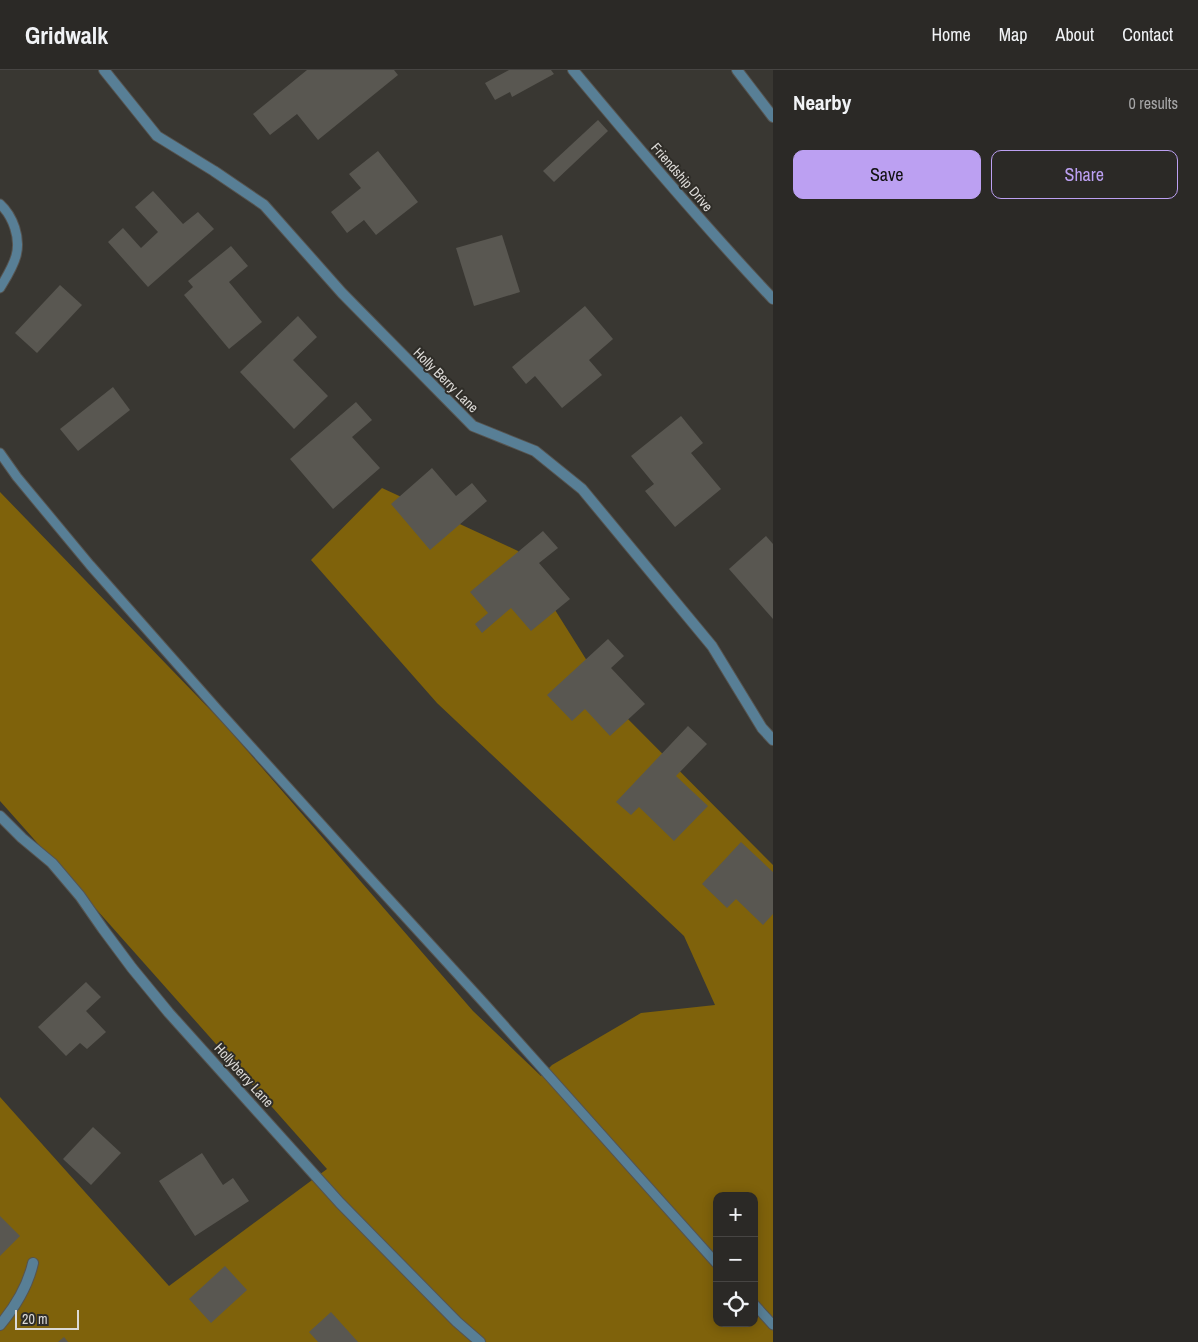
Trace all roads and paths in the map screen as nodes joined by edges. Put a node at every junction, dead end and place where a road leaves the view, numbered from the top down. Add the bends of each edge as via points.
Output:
1 (104, 70) edge
2 (573, 70) edge
3 (737, 70) edge
4 (773, 117) edge
5 (0, 204) edge
6 (0, 288) edge
7 (773, 299) edge
8 (0, 453) edge
9 (773, 740) edge
10 (0, 816) edge
11 (713, 1260) edge
12 (33, 1263) dead end
13 (758, 1308) edge
14 (0, 1325) edge
15 (773, 1325) edge
16 (480, 1342) edge

1 - 9 street, Holly Berry Lane via 157,136 264,205 342,294 473,426 535,451 582,489 712,646 762,728
2 - 7 street, Friendship Drive
3 - 4 street
5 - 6 lane via 14,223 17,237 17,254
8 - 11 lane via 16,477 90,565 217,709
10 - 16 street, Hollyberry Lane via 52,863 169,1013 340,1204
12 - 14 street via 30,1276 13,1308
13 - 15 lane

